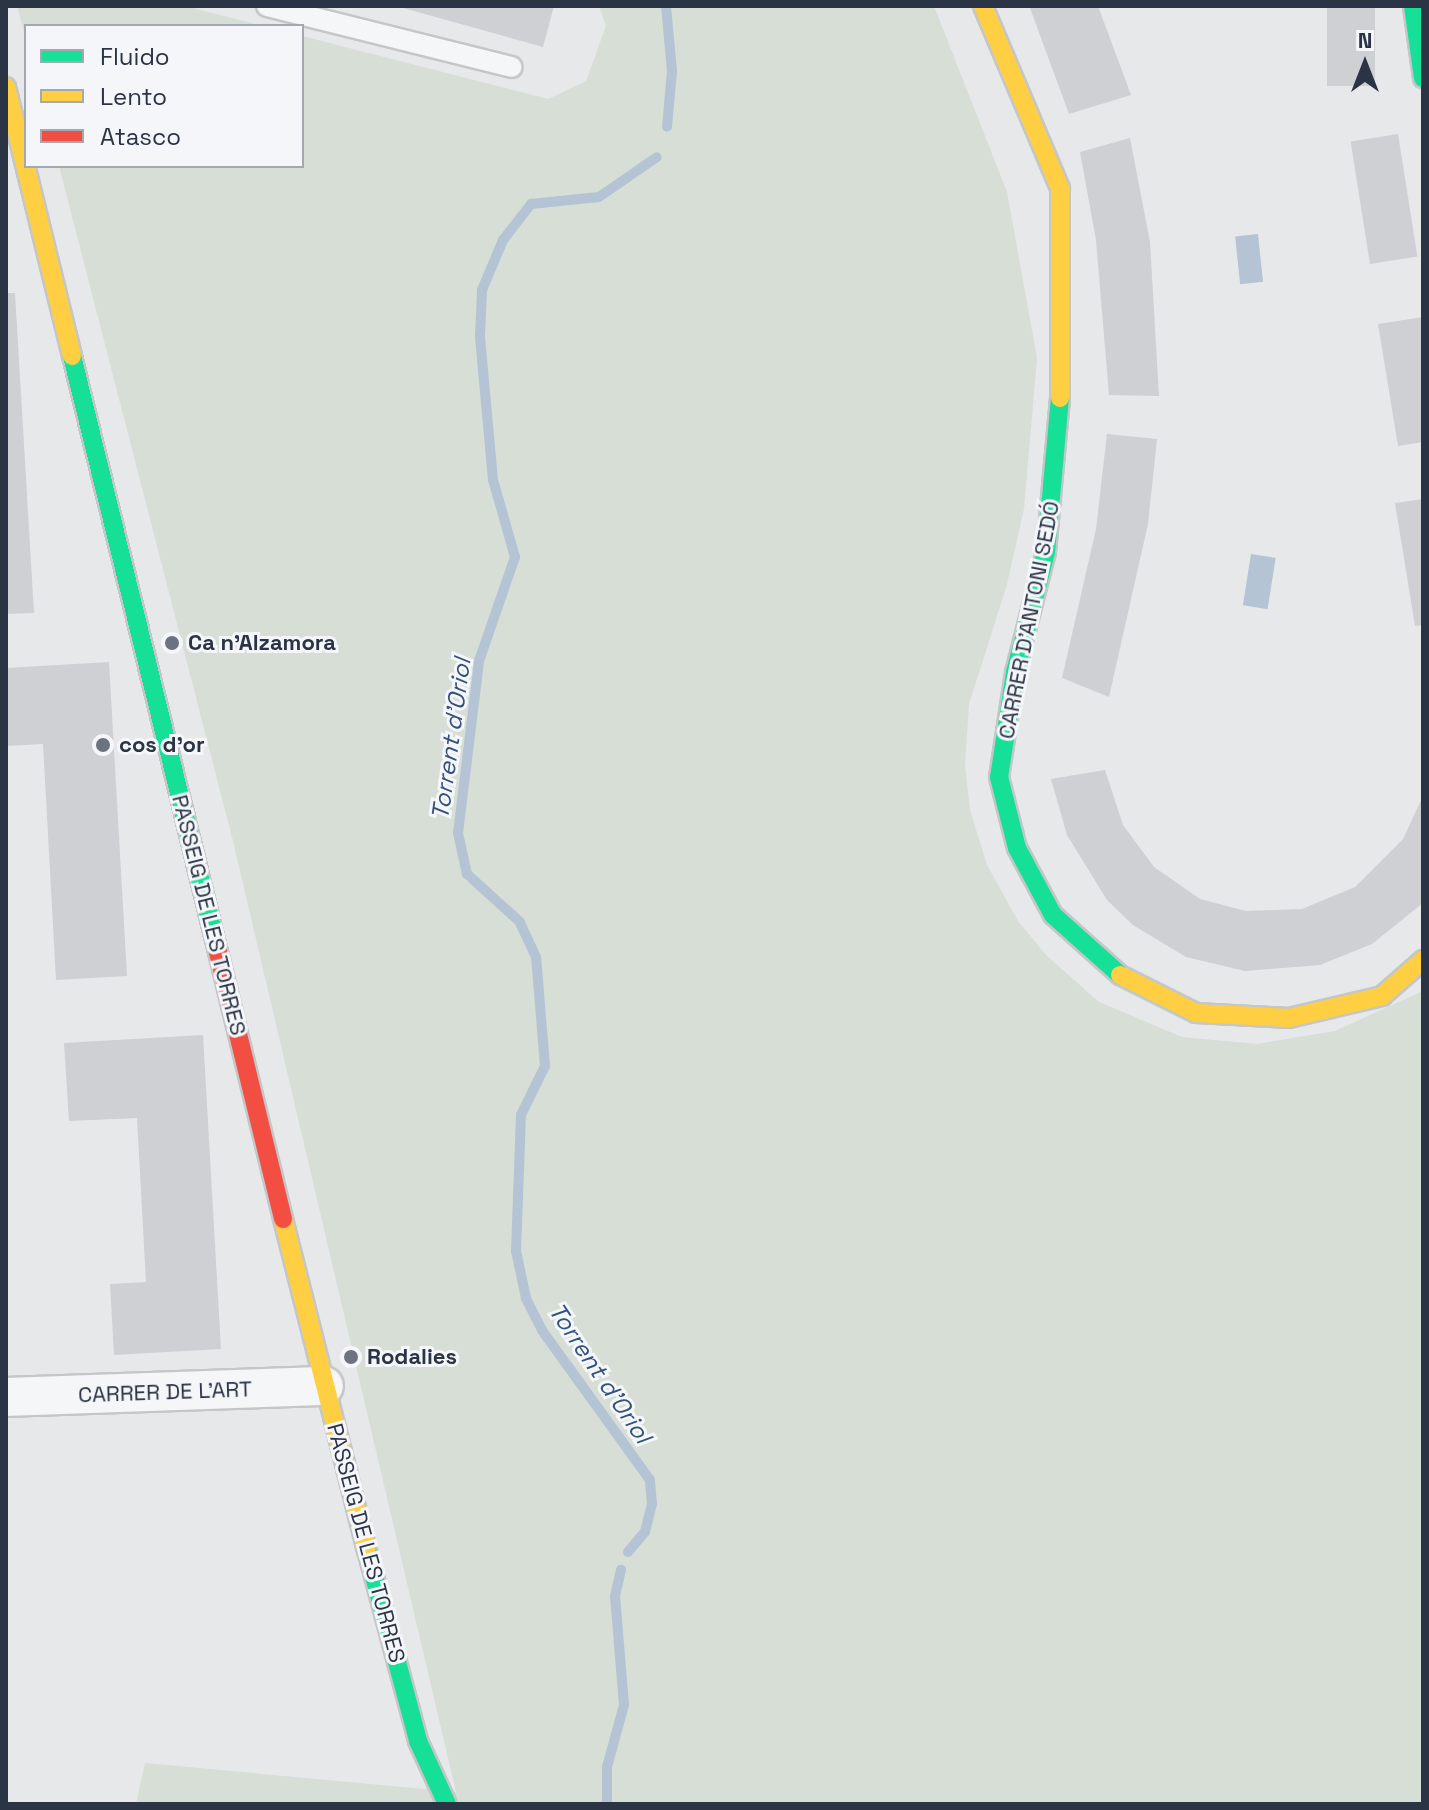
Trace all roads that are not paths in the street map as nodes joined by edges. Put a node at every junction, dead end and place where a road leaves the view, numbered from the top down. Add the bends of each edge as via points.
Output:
1 (267, 6) edge
2 (983, 6) edge
3 (1413, 6) edge
4 (512, 67) dead end
5 (1423, 78) edge
6 (6, 87) edge
7 (24, 161) edge
8 (26, 168) edge
9 (1423, 960) edge
10 (324, 1386) junction
11 (6, 1397) edge
12 (418, 1741) junction
13 (423, 1804) edge
14 (447, 1804) edge

1 - 4 lane
2 - 9 street, CARRER D'ANTONI SEDÓ via 1060,188 1060,433 1046,552 1015,673 999,777 1017,848 1053,915 1107,969 1196,1013 1289,1018 1382,996
3 - 5 street
6 - 7 street, PASSEIG DE LES TORRES
8 - 10 street, PASSEIG DE LES TORRES
10 - 11 street, CARRER DE L'ART
10 - 12 street, PASSEIG DE LES TORRES
12 - 13 street, PASSEIG DE LES TORRES
12 - 14 street, PASSEIG DE LES TORRES

